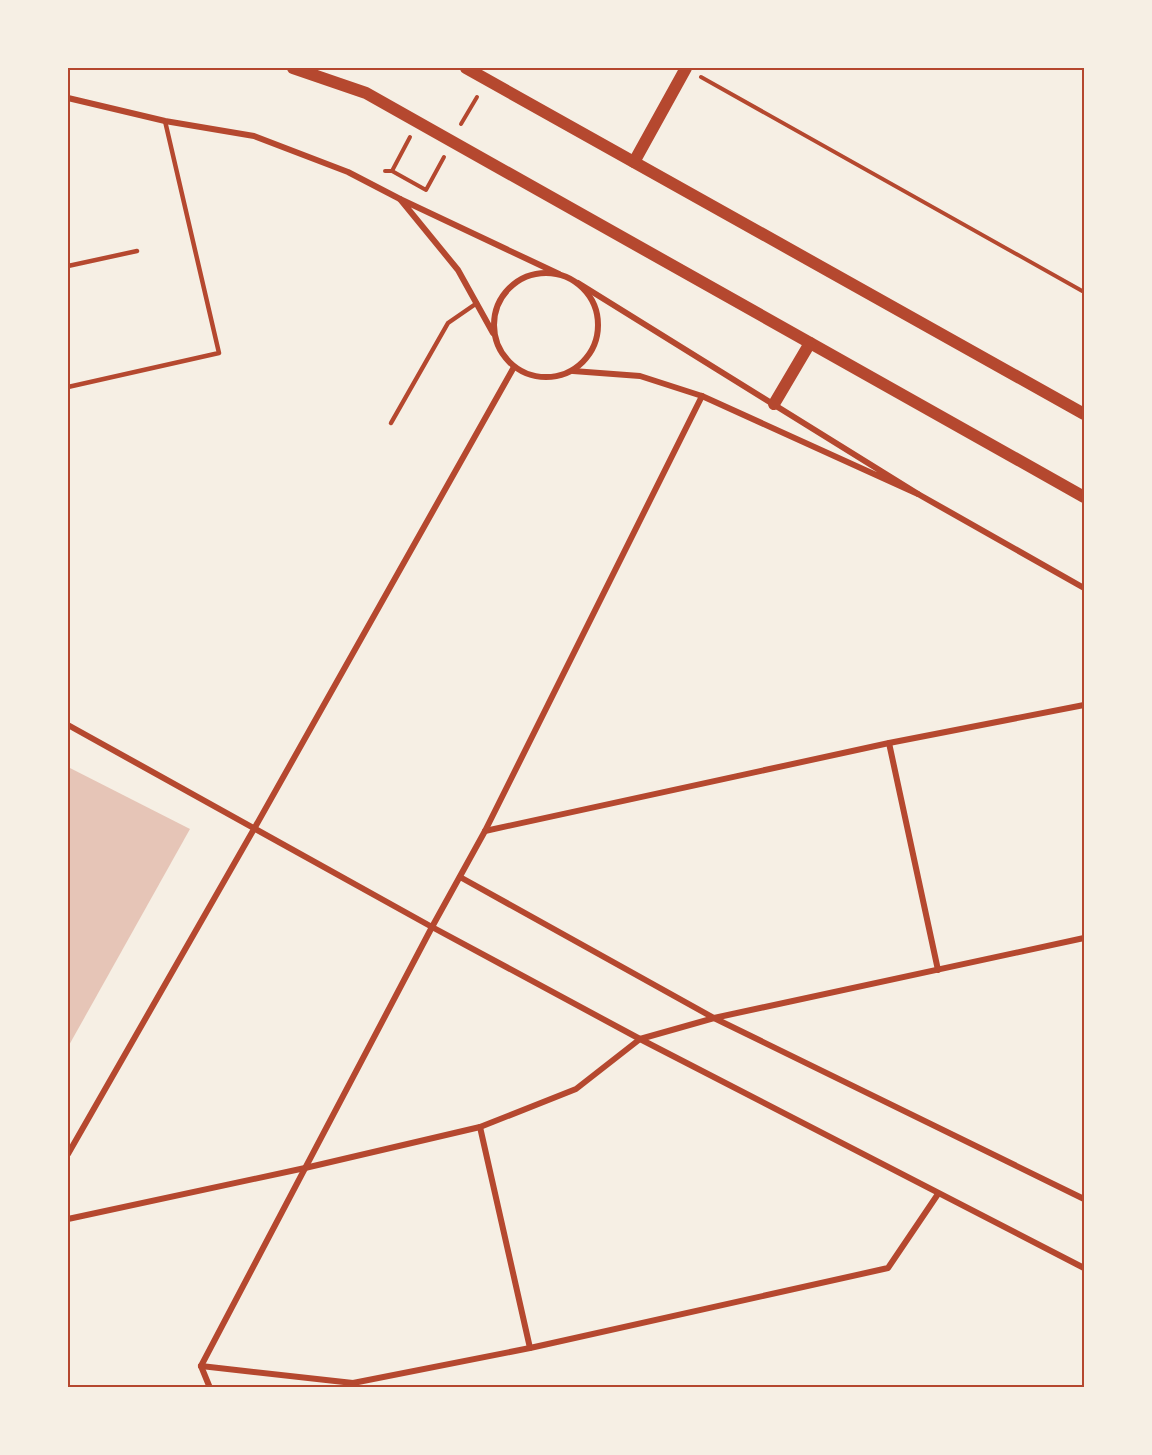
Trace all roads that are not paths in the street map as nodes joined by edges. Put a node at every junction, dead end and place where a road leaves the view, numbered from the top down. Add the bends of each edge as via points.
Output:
1 (293, 68) edge
2 (466, 68) edge
3 (686, 68) edge
4 (68, 98) edge
5 (165, 121) junction
6 (634, 162) junction
7 (400, 199) junction
8 (137, 251) dead end
9 (68, 266) edge
10 (559, 274) junction
11 (578, 283) junction
12 (477, 303) junction
13 (493, 333) junction
14 (810, 343) junction
15 (514, 368) junction
16 (573, 371) junction
17 (68, 387) edge
18 (702, 396) junction
19 (774, 404) junction
20 (1084, 414) edge
21 (391, 423) dead end
22 (918, 494) junction
23 (1084, 497) edge
24 (1084, 588) edge
25 (1084, 705) edge
26 (68, 725) edge
27 (889, 743) junction
28 (254, 829) junction
29 (485, 831) junction
30 (460, 877) junction
31 (432, 927) junction
32 (1084, 938) edge
33 (938, 970) junction
34 (714, 1018) junction
35 (640, 1039) junction
36 (480, 1127) junction
37 (68, 1154) edge
38 (305, 1168) junction
39 (938, 1194) junction
40 (1084, 1198) edge
41 (68, 1219) edge
42 (1084, 1268) edge
43 (530, 1348) junction
44 (201, 1366) junction
45 (210, 1388) edge

1 - 14 main road via 366,93
2 - 6 main road
3 - 6 main road
4 - 5 street
5 - 7 street via 254,136 348,172
5 - 17 lane via 219,354
6 - 20 main road
7 - 10 street
7 - 12 street via 458,270
8 - 9 lane
10 - 11 street
10 - 13 street via 538,273 519,280 503,293 494,312
11 - 16 street via 592,298 598,328 588,357
11 - 19 street
12 - 13 street
12 - 21 lane via 448,323
13 - 15 street
14 - 19 main road
14 - 23 main road
15 - 16 street via 533,376 554,377
15 - 28 street
16 - 18 street via 640,376
18 - 22 street
18 - 29 street
19 - 22 street
22 - 24 street
25 - 27 street
26 - 28 street
27 - 29 street
27 - 33 street
28 - 31 street
28 - 37 street
29 - 30 street
30 - 31 street
30 - 34 street
31 - 35 street
31 - 38 street
32 - 33 street
33 - 34 street
34 - 35 street
34 - 40 street
35 - 36 street via 576,1089
35 - 39 street
36 - 38 street
36 - 43 street
38 - 41 street
38 - 44 street
39 - 42 street
39 - 43 street via 888,1268
43 - 44 street via 353,1383
44 - 45 street

